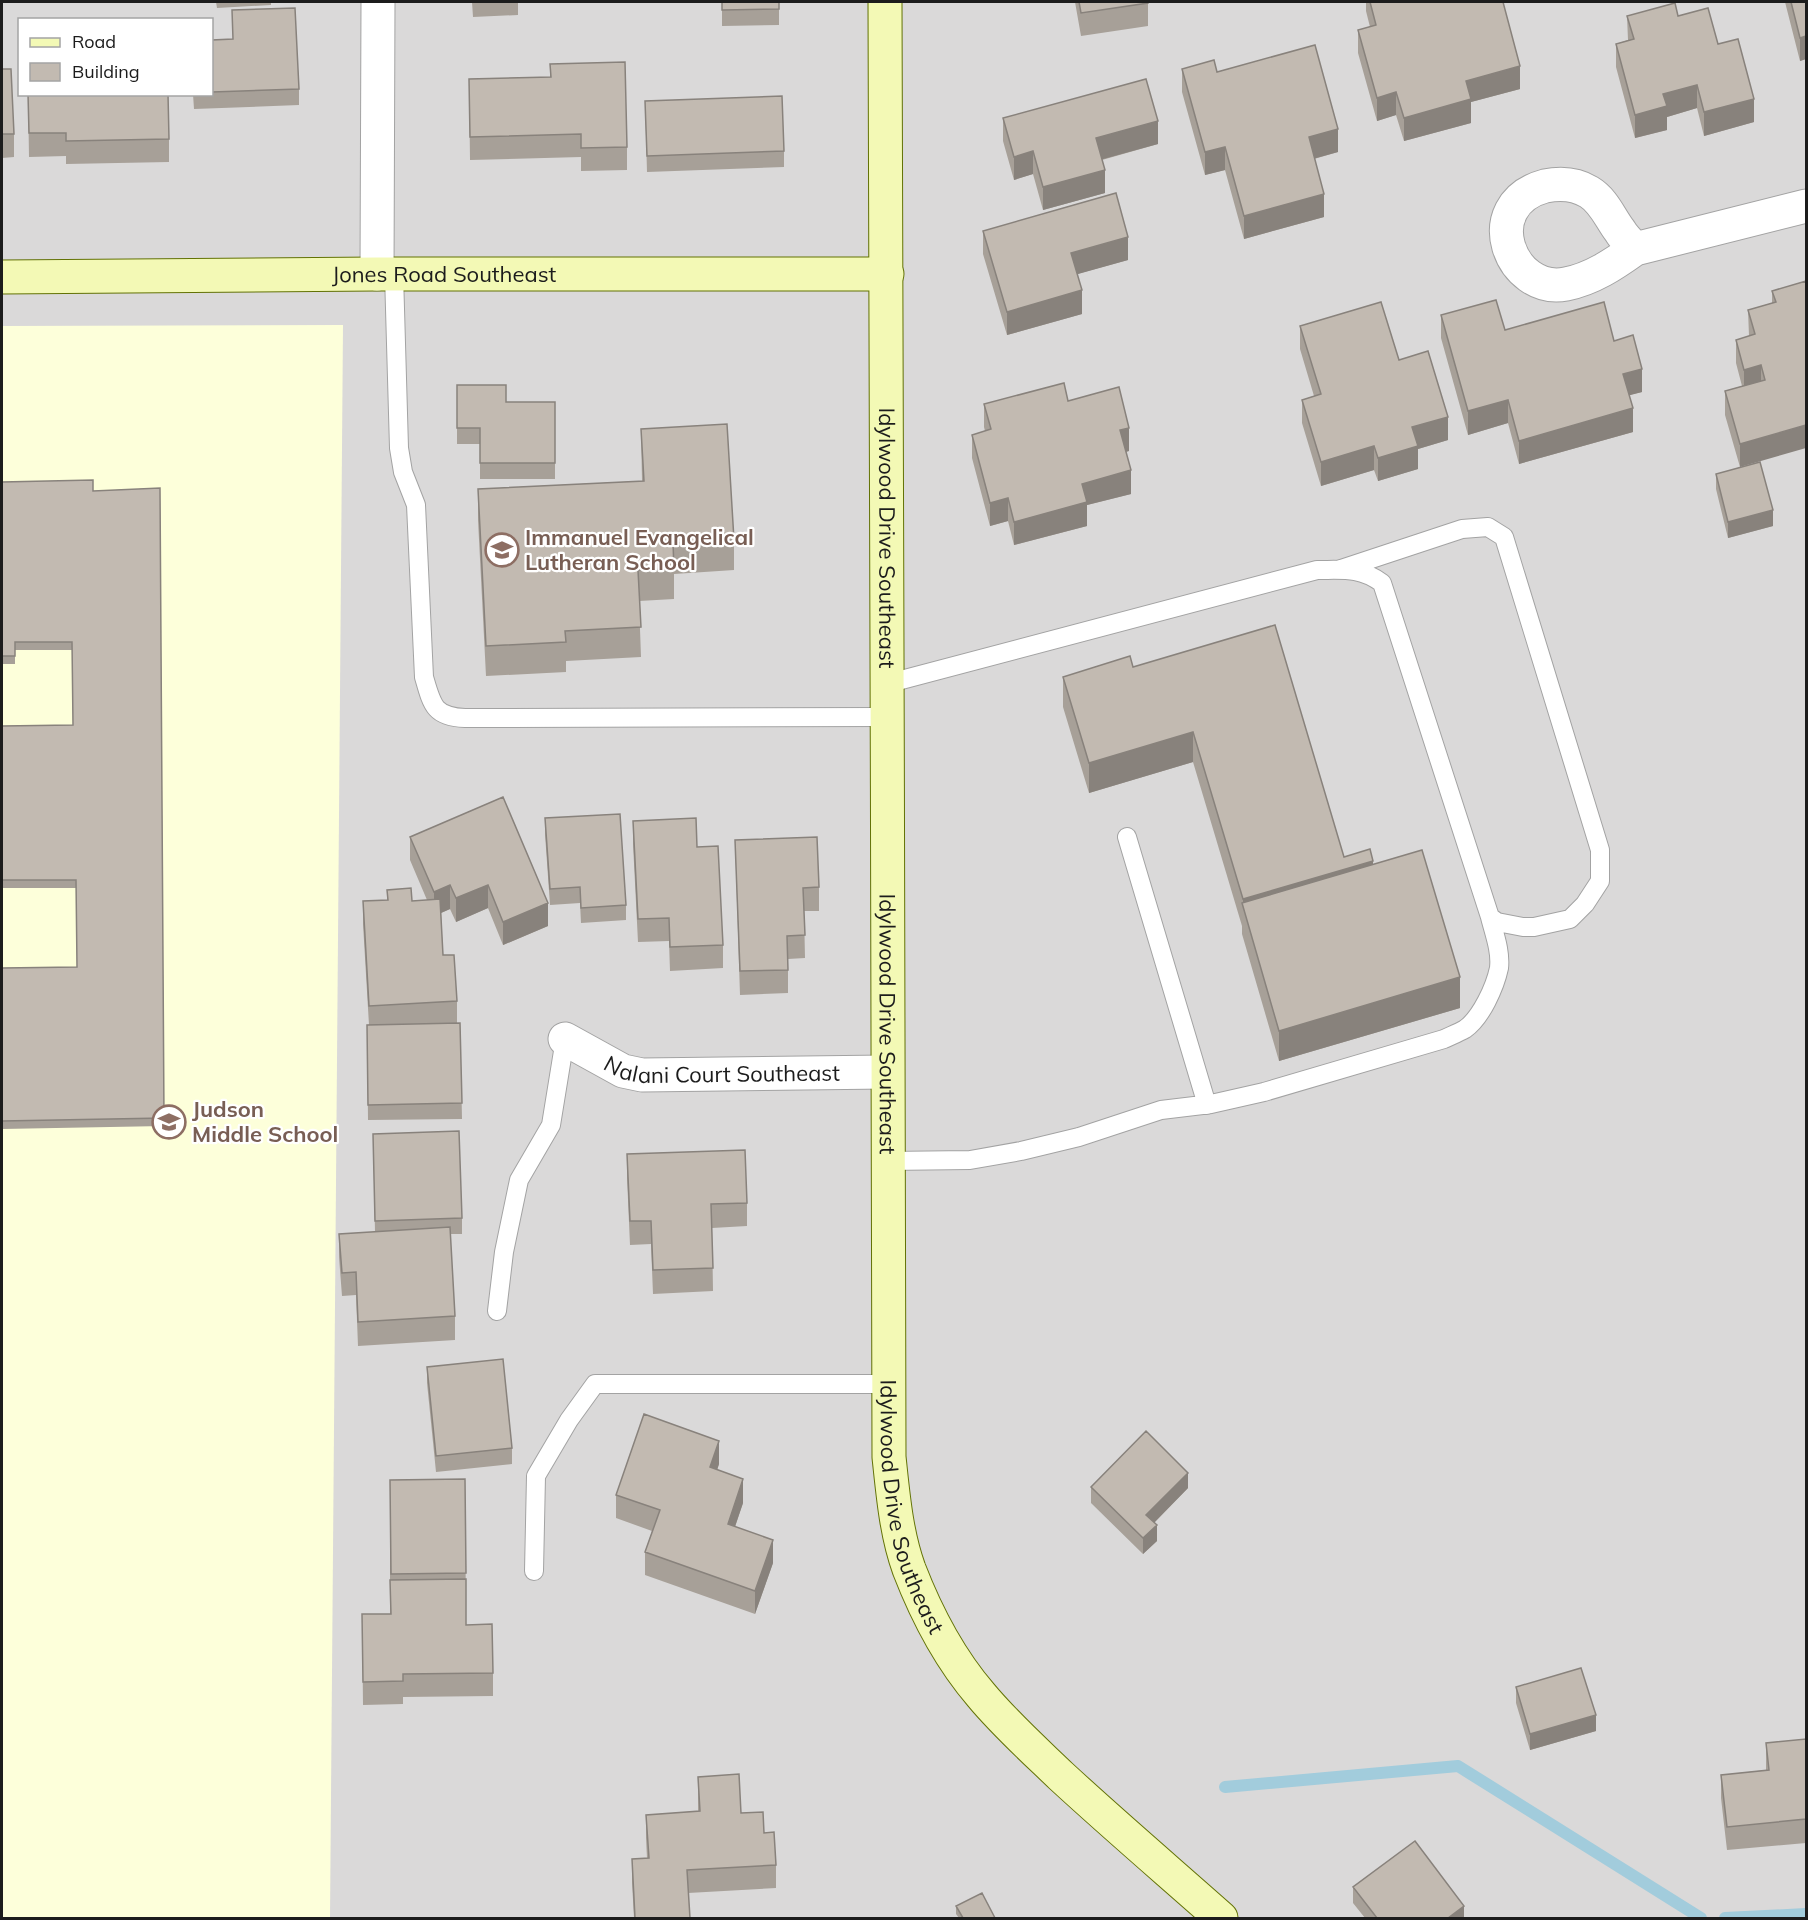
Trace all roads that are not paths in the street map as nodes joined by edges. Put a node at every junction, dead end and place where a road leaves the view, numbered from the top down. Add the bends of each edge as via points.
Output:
1 (378, 2) edge
2 (885, 2) edge
3 (1806, 206) edge
4 (1635, 249) dead end
5 (386, 274) junction
6 (887, 274) junction
7 (2, 277) edge
8 (1338, 570) junction
9 (886, 684) junction
10 (886, 717) junction
11 (1127, 837) dead end
12 (1490, 917) junction
13 (565, 1040) joint
14 (886, 1072) junction
15 (1207, 1105) junction
16 (888, 1161) junction
17 (496, 1311) dead end
18 (889, 1384) junction
19 (534, 1571) dead end
20 (1221, 1918) edge

1 - 5 street
2 - 6 street, Idylwood Drive Southeast
3 - 4 street
5 - 6 street, Jones Road Southeast
5 - 7 street, Jones Road Southeast
5 - 10 lane via 399,448 403,472 416,505 424,677 438,712 450,718
6 - 9 street, Idylwood Drive Southeast
8 - 9 lane via 1317,570
8 - 12 lane via 1358,570 1382,584
8 - 12 lane via 1462,529 1488,527 1504,537 1600,850 1600,881 1570,919 1523,927
9 - 10 street, Idylwood Drive Southeast
10 - 14 street, Idylwood Drive Southeast
11 - 15 lane
12 - 15 lane via 1499,968 1478,1017 1465,1028 1444,1039
13 - 14 street, Nalani Court Southeast via 623,1071 642,1075
13 - 17 lane via 551,1125 519,1180
14 - 16 street, Idylwood Drive Southeast
15 - 16 lane via 1161,1110 1079,1137 970,1160
16 - 18 street, Idylwood Drive Southeast
18 - 19 lane via 595,1384 536,1476
18 - 20 street, Idylwood Drive Southeast via 889,1457 896,1518 909,1567 945,1645 980,1694 1022,1739

